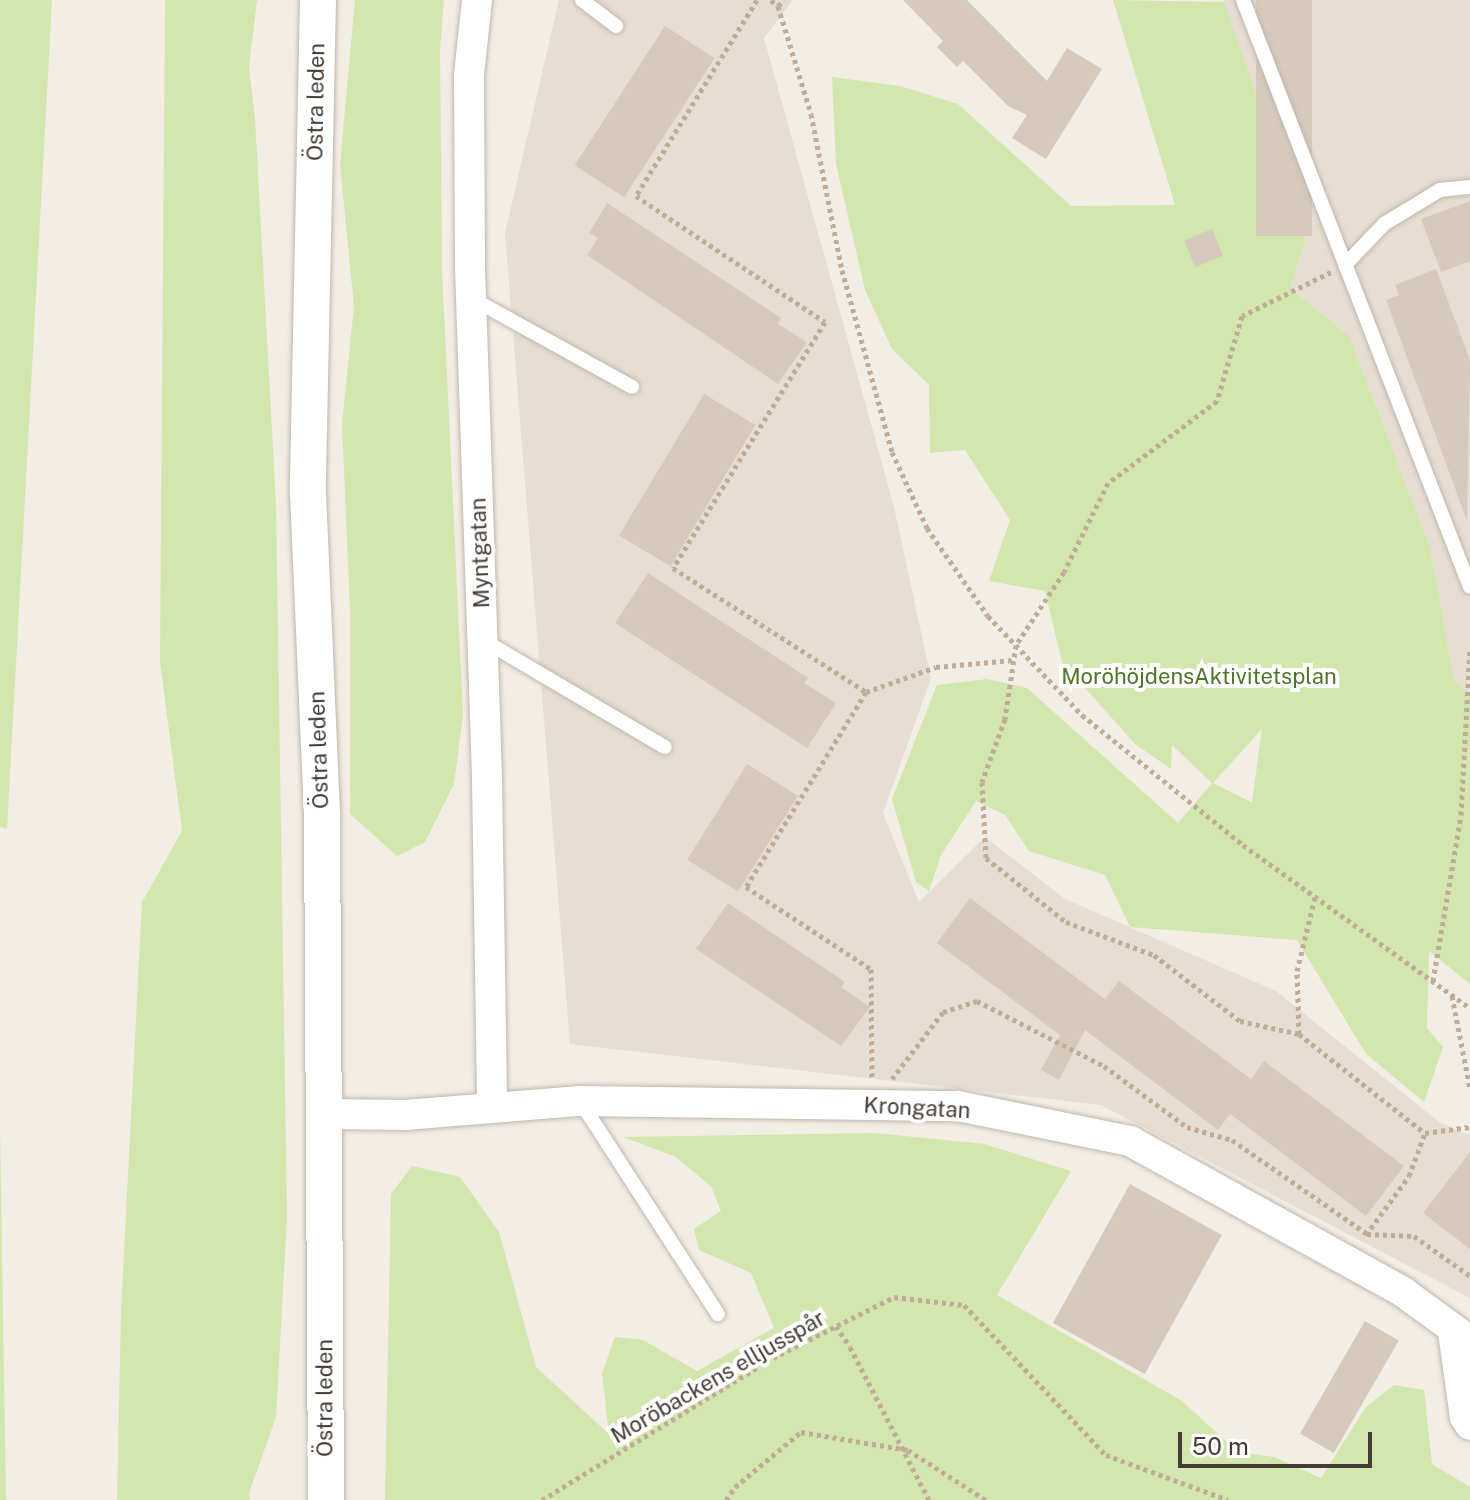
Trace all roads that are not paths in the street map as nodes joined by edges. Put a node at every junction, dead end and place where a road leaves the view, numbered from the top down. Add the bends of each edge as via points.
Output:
1 (318, 0) edge
2 (477, 0) edge
3 (582, 0) edge
4 (1243, 0) edge
5 (616, 26) dead end
6 (1470, 187) edge
7 (1345, 265) junction
8 (471, 298) junction
9 (632, 387) dead end
10 (1470, 587) edge
11 (483, 640) junction
12 (665, 747) dead end
13 (580, 1101) junction
14 (492, 1107) junction
15 (325, 1114) junction
16 (718, 1314) dead end
17 (1462, 1336) edge
18 (1470, 1425) edge
19 (326, 1500) edge

1 - 15 street, Östra leden via 308,493 322,818
2 - 8 street, Myntgatan via 469,75
3 - 5 lane
4 - 7 lane
6 - 7 lane via 1440,190 1384,224
7 - 10 lane
8 - 9 lane
8 - 11 street, Myntgatan
11 - 12 lane
11 - 14 street, Myntgatan
13 - 14 street, Krongatan
13 - 16 lane
13 - 17 street, Krongatan via 958,1106 1130,1141 1403,1292
14 - 15 street, Krongatan via 405,1115
15 - 19 street, Östra leden
17 - 18 street, Krongatan via 1465,1417

